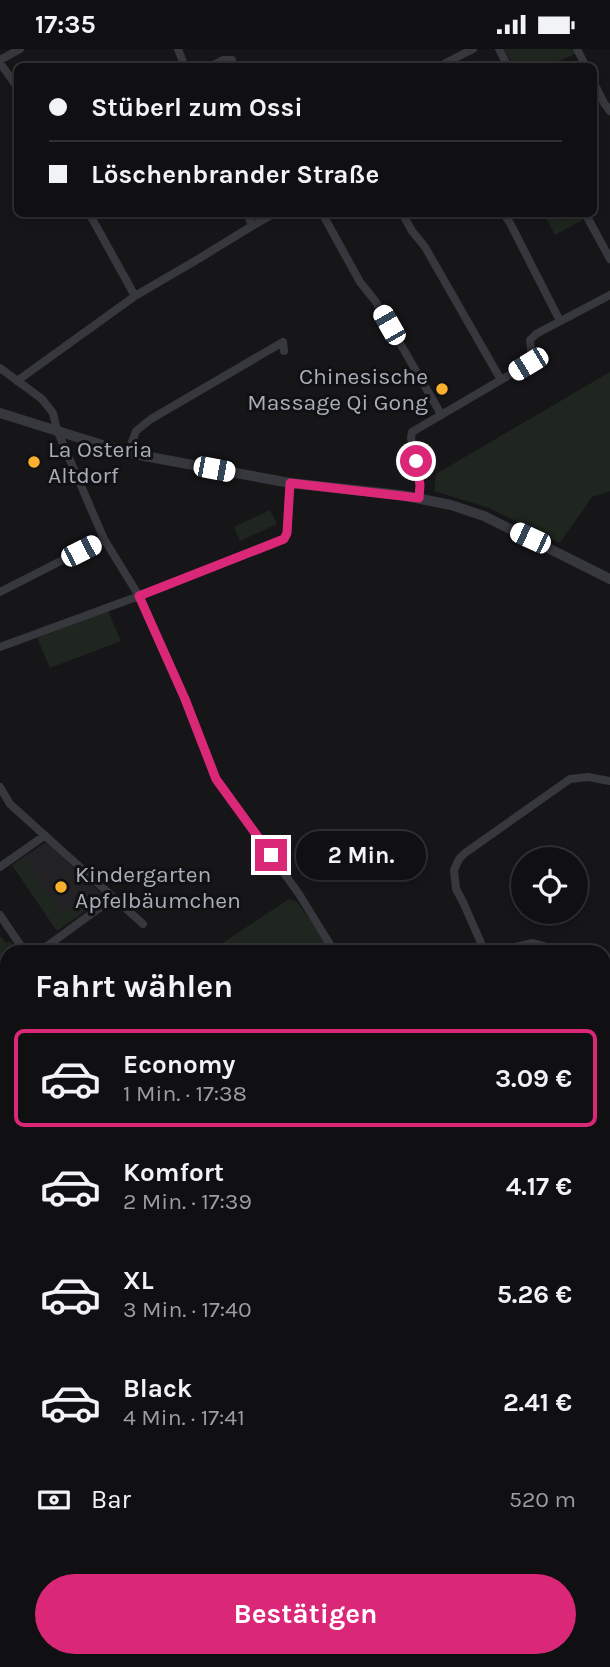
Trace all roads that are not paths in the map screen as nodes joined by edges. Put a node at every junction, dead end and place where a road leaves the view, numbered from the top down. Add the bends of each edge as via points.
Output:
1 (20, 49) edge
2 (473, 49) edge
3 (232, 60) dead end
4 (0, 62) edge
5 (216, 63) edge
6 (446, 63) edge
7 (14, 82) edge
8 (597, 89) edge
9 (610, 111) edge
10 (91, 217) edge
11 (249, 217) edge
12 (268, 217) edge
13 (324, 217) edge
14 (404, 217) edge
15 (506, 217) edge
16 (587, 217) edge
17 (252, 226) junction
18 (610, 259) edge
19 (610, 295) edge
20 (135, 296) junction
21 (560, 321) junction
22 (284, 351) dead end
23 (0, 368) edge
24 (501, 380) junction
25 (17, 381) junction
26 (0, 413) edge
27 (441, 414) junction
28 (57, 430) junction
29 (128, 453) junction
30 (290, 483) junction
31 (419, 498) junction
32 (104, 539) junction
33 (610, 579) edge
34 (0, 592) edge
35 (139, 596) junction
36 (0, 647) edge
37 (610, 781) edge
38 (0, 787) edge
39 (44, 836) junction
40 (0, 867) edge
41 (113, 898) junction
42 (0, 915) edge
43 (142, 924) dead end
44 (21, 945) edge
45 (49, 945) edge
46 (330, 945) edge
47 (482, 945) edge

1 - 4 street
2 - 6 street
3 - 5 street
4 - 7 street
8 - 9 street
10 - 20 street
11 - 17 street
12 - 17 street
13 - 27 street
14 - 24 street
15 - 21 street
16 - 18 street
17 - 20 street
19 - 21 street
20 - 25 street
21 - 24 street via 532,337 531,361
22 - 29 street via 283,342 151,419 136,431
23 - 25 street
24 - 27 street
25 - 28 street via 53,413
26 - 28 street
27 - 31 street via 411,435
28 - 29 street
28 - 32 street
29 - 30 street
30 - 31 street
30 - 35 street via 284,539
31 - 33 street via 476,513
32 - 34 street
32 - 35 street
35 - 36 street
35 - 46 street via 216,779
37 - 47 street via 570,779 459,859 454,870 456,889
38 - 39 street via 10,804
39 - 40 street
39 - 41 street
41 - 43 street
41 - 45 street
42 - 44 street

